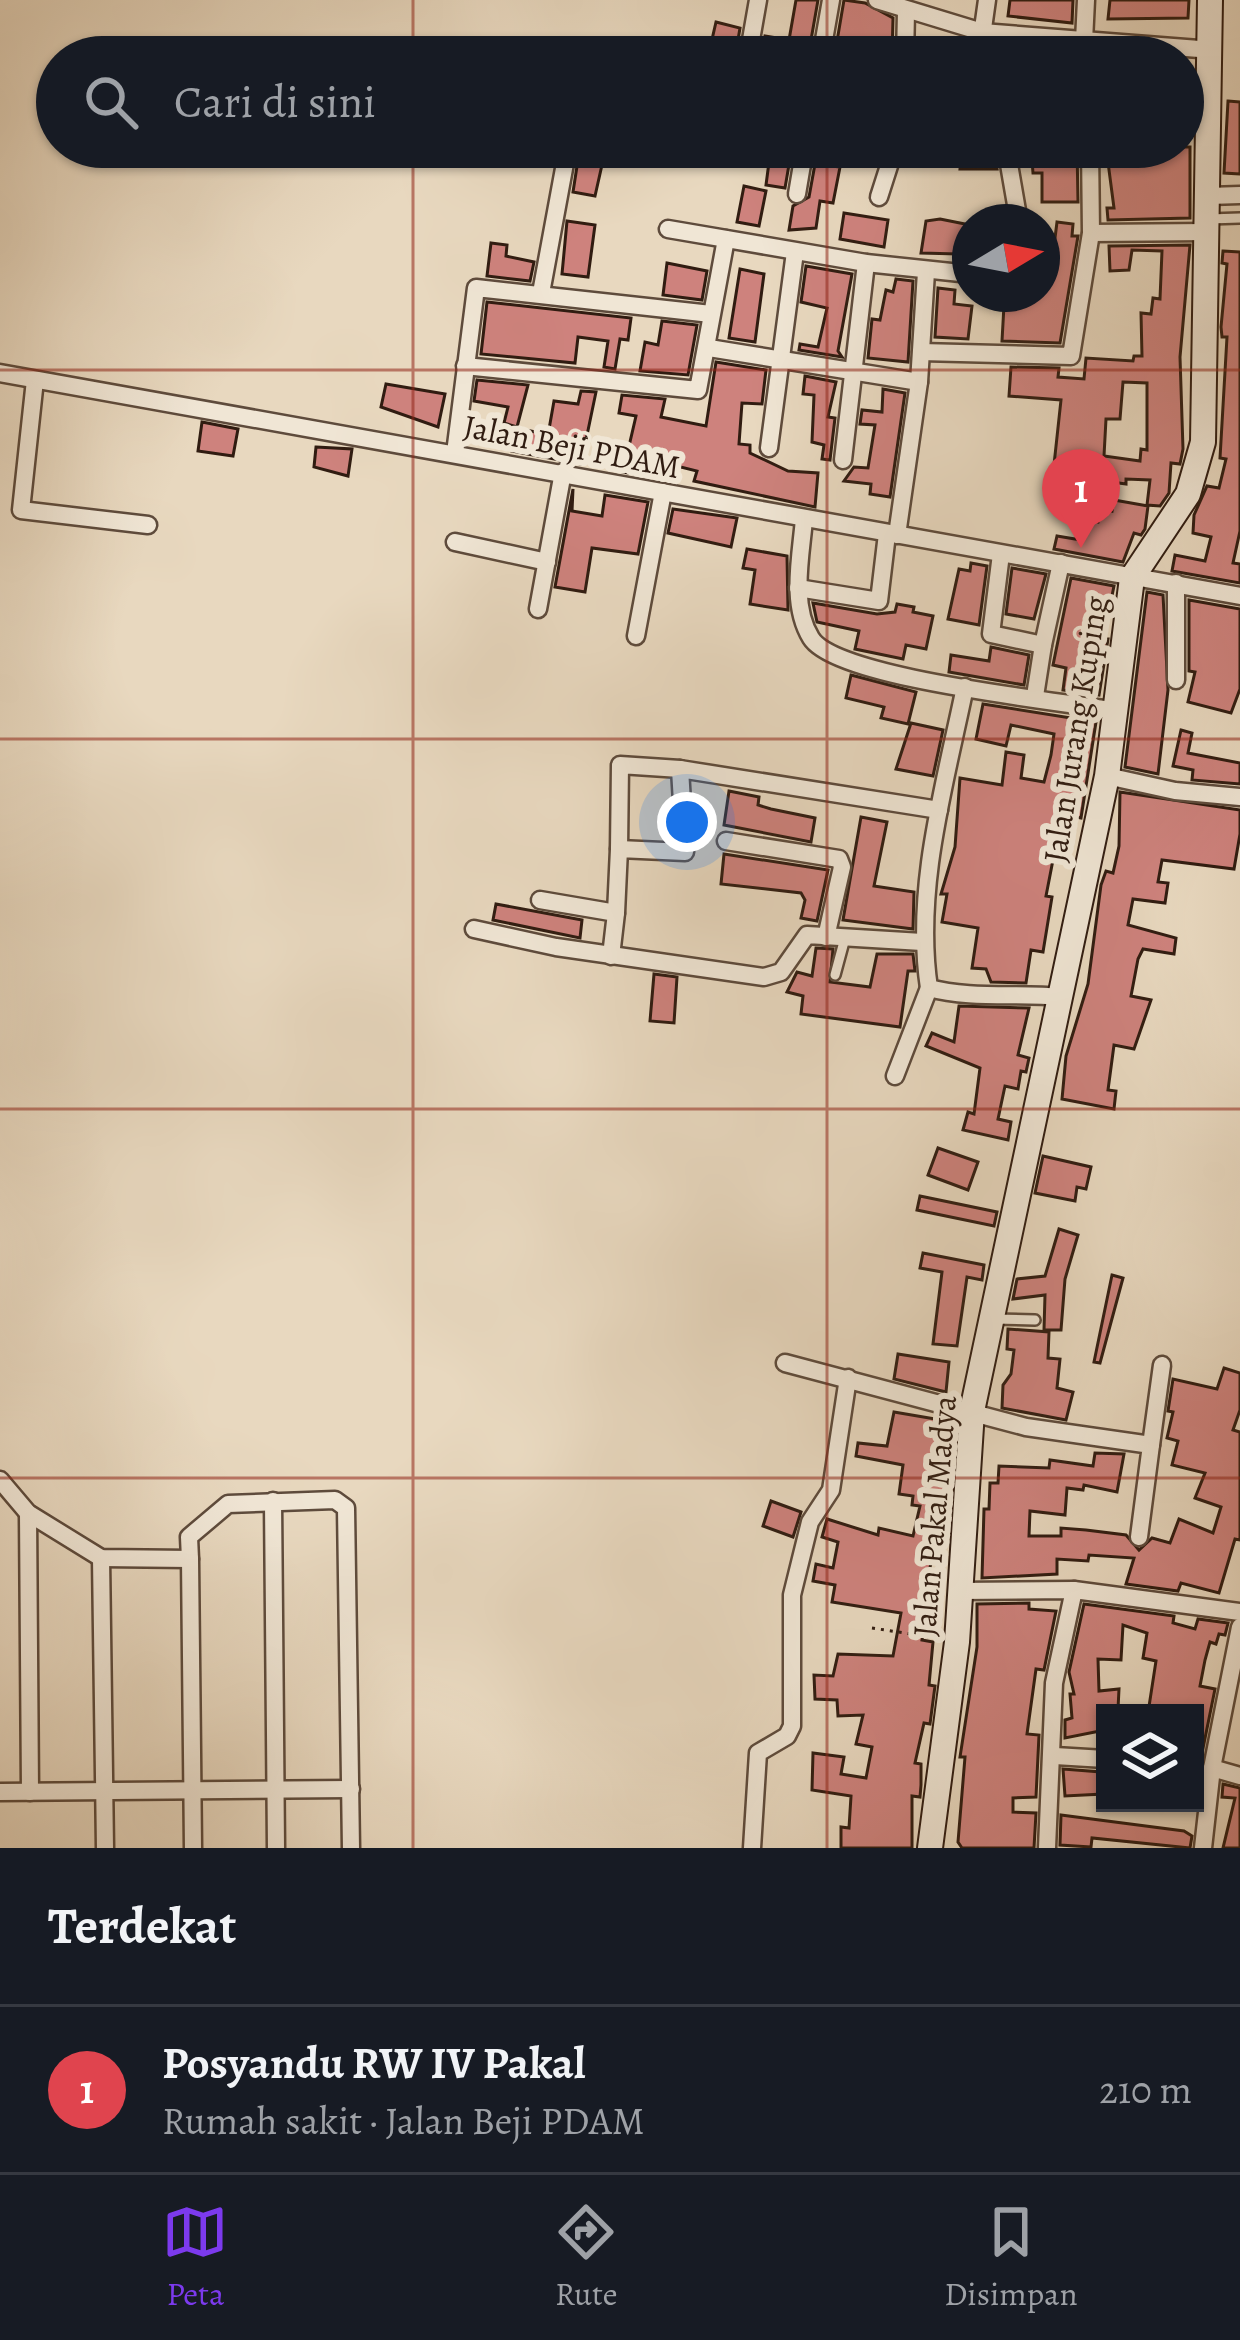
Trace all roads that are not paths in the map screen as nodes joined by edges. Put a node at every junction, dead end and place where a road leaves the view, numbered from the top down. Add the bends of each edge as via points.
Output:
1 (758, 0) edge
2 (831, 0) edge
3 (877, 0) edge
4 (987, 0) edge
5 (1087, 0) edge
6 (1210, 0) edge
7 (906, 12) junction
8 (982, 32) junction
9 (752, 36) edge
10 (825, 36) edge
11 (905, 36) edge
12 (982, 36) edge
13 (1010, 36) edge
14 (1088, 36) edge
15 (1204, 50) edge
16 (1212, 50) junction
17 (564, 168) edge
18 (801, 168) edge
19 (889, 168) edge
20 (1010, 168) edge
21 (1090, 168) edge
22 (797, 194) dead end
23 (1240, 196) edge
24 (879, 197) dead end
25 (1016, 204) edge
26 (1209, 216) junction
27 (1240, 218) edge
28 (668, 229) dead end
29 (1091, 232) junction
30 (726, 239) junction
31 (795, 252) junction
32 (866, 263) junction
33 (926, 272) junction
34 (952, 273) edge
35 (541, 293) junction
36 (711, 314) junction
37 (709, 348) junction
38 (921, 352) junction
39 (781, 361) junction
40 (466, 367) junction
41 (0, 373) edge
42 (854, 373) junction
43 (34, 380) junction
44 (919, 382) junction
45 (769, 448) dead end
46 (455, 453) junction
47 (843, 460) dead end
48 (563, 472) junction
49 (663, 492) junction
50 (804, 519) junction
51 (148, 525) dead end
52 (892, 535) junction
53 (455, 542) dead end
54 (1000, 554) junction
55 (547, 562) junction
56 (1061, 563) junction
57 (1132, 578) junction
58 (1176, 583) junction
59 (798, 588) junction
60 (1240, 596) edge
61 (538, 609) dead end
62 (636, 636) dead end
63 (1043, 645) junction
64 (1176, 680) dead end
65 (965, 687) junction
66 (1035, 696) junction
67 (1116, 711) junction
68 (680, 769) junction
69 (1107, 776) junction
70 (1240, 797) edge
71 (939, 810) junction
72 (726, 841) dead end
73 (619, 849) junction
74 (540, 900) dead end
75 (616, 913) junction
76 (474, 929) dead end
77 (836, 938) junction
78 (922, 942) junction
79 (611, 956) junction
80 (836, 975) dead end
81 (929, 988) junction
82 (1060, 997) junction
83 (895, 1076) dead end
84 (1036, 1124) joint
85 (994, 1318) junction
86 (1036, 1320) dead end
87 (785, 1363) dead end
88 (1162, 1365) dead end
89 (848, 1378) junction
90 (972, 1411) junction
91 (1150, 1444) junction
92 (0, 1480) edge
93 (273, 1501) junction
94 (28, 1513) junction
95 (1138, 1537) dead end
96 (101, 1558) junction
97 (190, 1559) junction
98 (1074, 1590) junction
99 (959, 1591) junction
100 (1240, 1612) edge
101 (1240, 1627) edge
102 (1054, 1756) junction
103 (1096, 1758) edge
104 (1206, 1775) edge
105 (1240, 1776) edge
106 (351, 1789) junction
107 (276, 1790) junction
108 (193, 1791) junction
109 (0, 1792) edge
110 (30, 1792) junction
111 (104, 1792) junction
112 (105, 1848) edge
113 (193, 1848) edge
114 (276, 1848) edge
115 (351, 1848) edge
116 (752, 1848) edge
117 (930, 1848) edge
118 (1047, 1848) edge
119 (1203, 1848) edge

1 - 9 street
2 - 10 street
3 - 7 street
4 - 8 street
5 - 14 street
6 - 16 street, Jalan Jurang Kuping
7 - 8 street
7 - 11 street
8 - 12 street
8 - 13 street
15 - 16 street
16 - 26 street, Jalan Jurang Kuping
17 - 35 street
18 - 22 street
19 - 24 street
20 - 25 street
21 - 29 street
23 - 26 street
26 - 27 lane
26 - 29 street
26 - 57 street, Jalan Jurang Kuping via 1199,464 1189,494
28 - 30 street
29 - 38 street via 1071,356
30 - 31 street
30 - 36 street
31 - 32 street
31 - 39 street
32 - 33 street
32 - 42 street
33 - 34 street
33 - 38 street
35 - 36 street
35 - 40 street via 478,287
36 - 37 street
37 - 39 street
37 - 40 street via 696,391
38 - 44 street
39 - 42 street
39 - 45 street
40 - 46 street
41 - 43 street, Jalan Beji PDAM
42 - 44 street
42 - 47 street
43 - 46 street, Jalan Beji PDAM
43 - 51 street via 21,510
44 - 52 street
46 - 48 street, Jalan Beji PDAM
48 - 49 street, Jalan Beji PDAM
48 - 55 street
49 - 50 street, Jalan Beji PDAM
49 - 62 street
50 - 52 street, Jalan Beji PDAM
50 - 59 street
52 - 54 street, Jalan Beji PDAM
52 - 59 street via 879,601
53 - 55 street
54 - 56 street, Jalan Beji PDAM
54 - 63 street via 992,634
55 - 61 street
56 - 57 street, Jalan Beji PDAM
56 - 63 street
57 - 58 street, Jalan Beji PDAM
57 - 67 street, Jalan Jurang Kuping
58 - 60 street, Jalan Beji PDAM
58 - 64 street
59 - 65 street via 819,648 875,670
63 - 66 street
65 - 66 street
65 - 71 street
66 - 67 street
67 - 69 street, Jalan Jurang Kuping
68 - 71 street
68 - 73 street via 620,766
68 - 73 street via 685,852
69 - 70 street
69 - 82 street, Jalan Jurang Kuping
71 - 78 street
72 - 77 street via 839,859
73 - 75 street
74 - 75 street
75 - 79 street
76 - 79 street
77 - 78 street
77 - 79 street via 803,936 774,976
77 - 80 lane
78 - 81 street
81 - 82 street
81 - 83 street
82 - 84 street, Jalan Jurang Kuping
84 - 85 street, Jalan Pakal Madya
85 - 86 lane
85 - 90 street, Jalan Pakal Madya
87 - 89 street
88 - 91 street
89 - 90 street
89 - 116 street via 831,1490 810,1522 792,1595 792,1726 758,1753
90 - 91 street
90 - 99 street, Jalan Pakal Madya
91 - 95 street
92 - 94 street
93 - 97 street via 228,1504 189,1537
93 - 106 street via 335,1500 346,1508
93 - 107 street
94 - 96 street
94 - 110 street
96 - 97 street
96 - 111 street
97 - 108 street
98 - 99 street
98 - 100 street
98 - 102 street via 1054,1683
99 - 117 street, Jalan Pakal Madya
101 - 104 street
102 - 103 street
102 - 118 street
104 - 105 street
104 - 119 street
106 - 107 street
106 - 115 street
107 - 108 street
107 - 114 street
108 - 111 street
108 - 113 street
109 - 110 street
110 - 111 street
111 - 112 street

